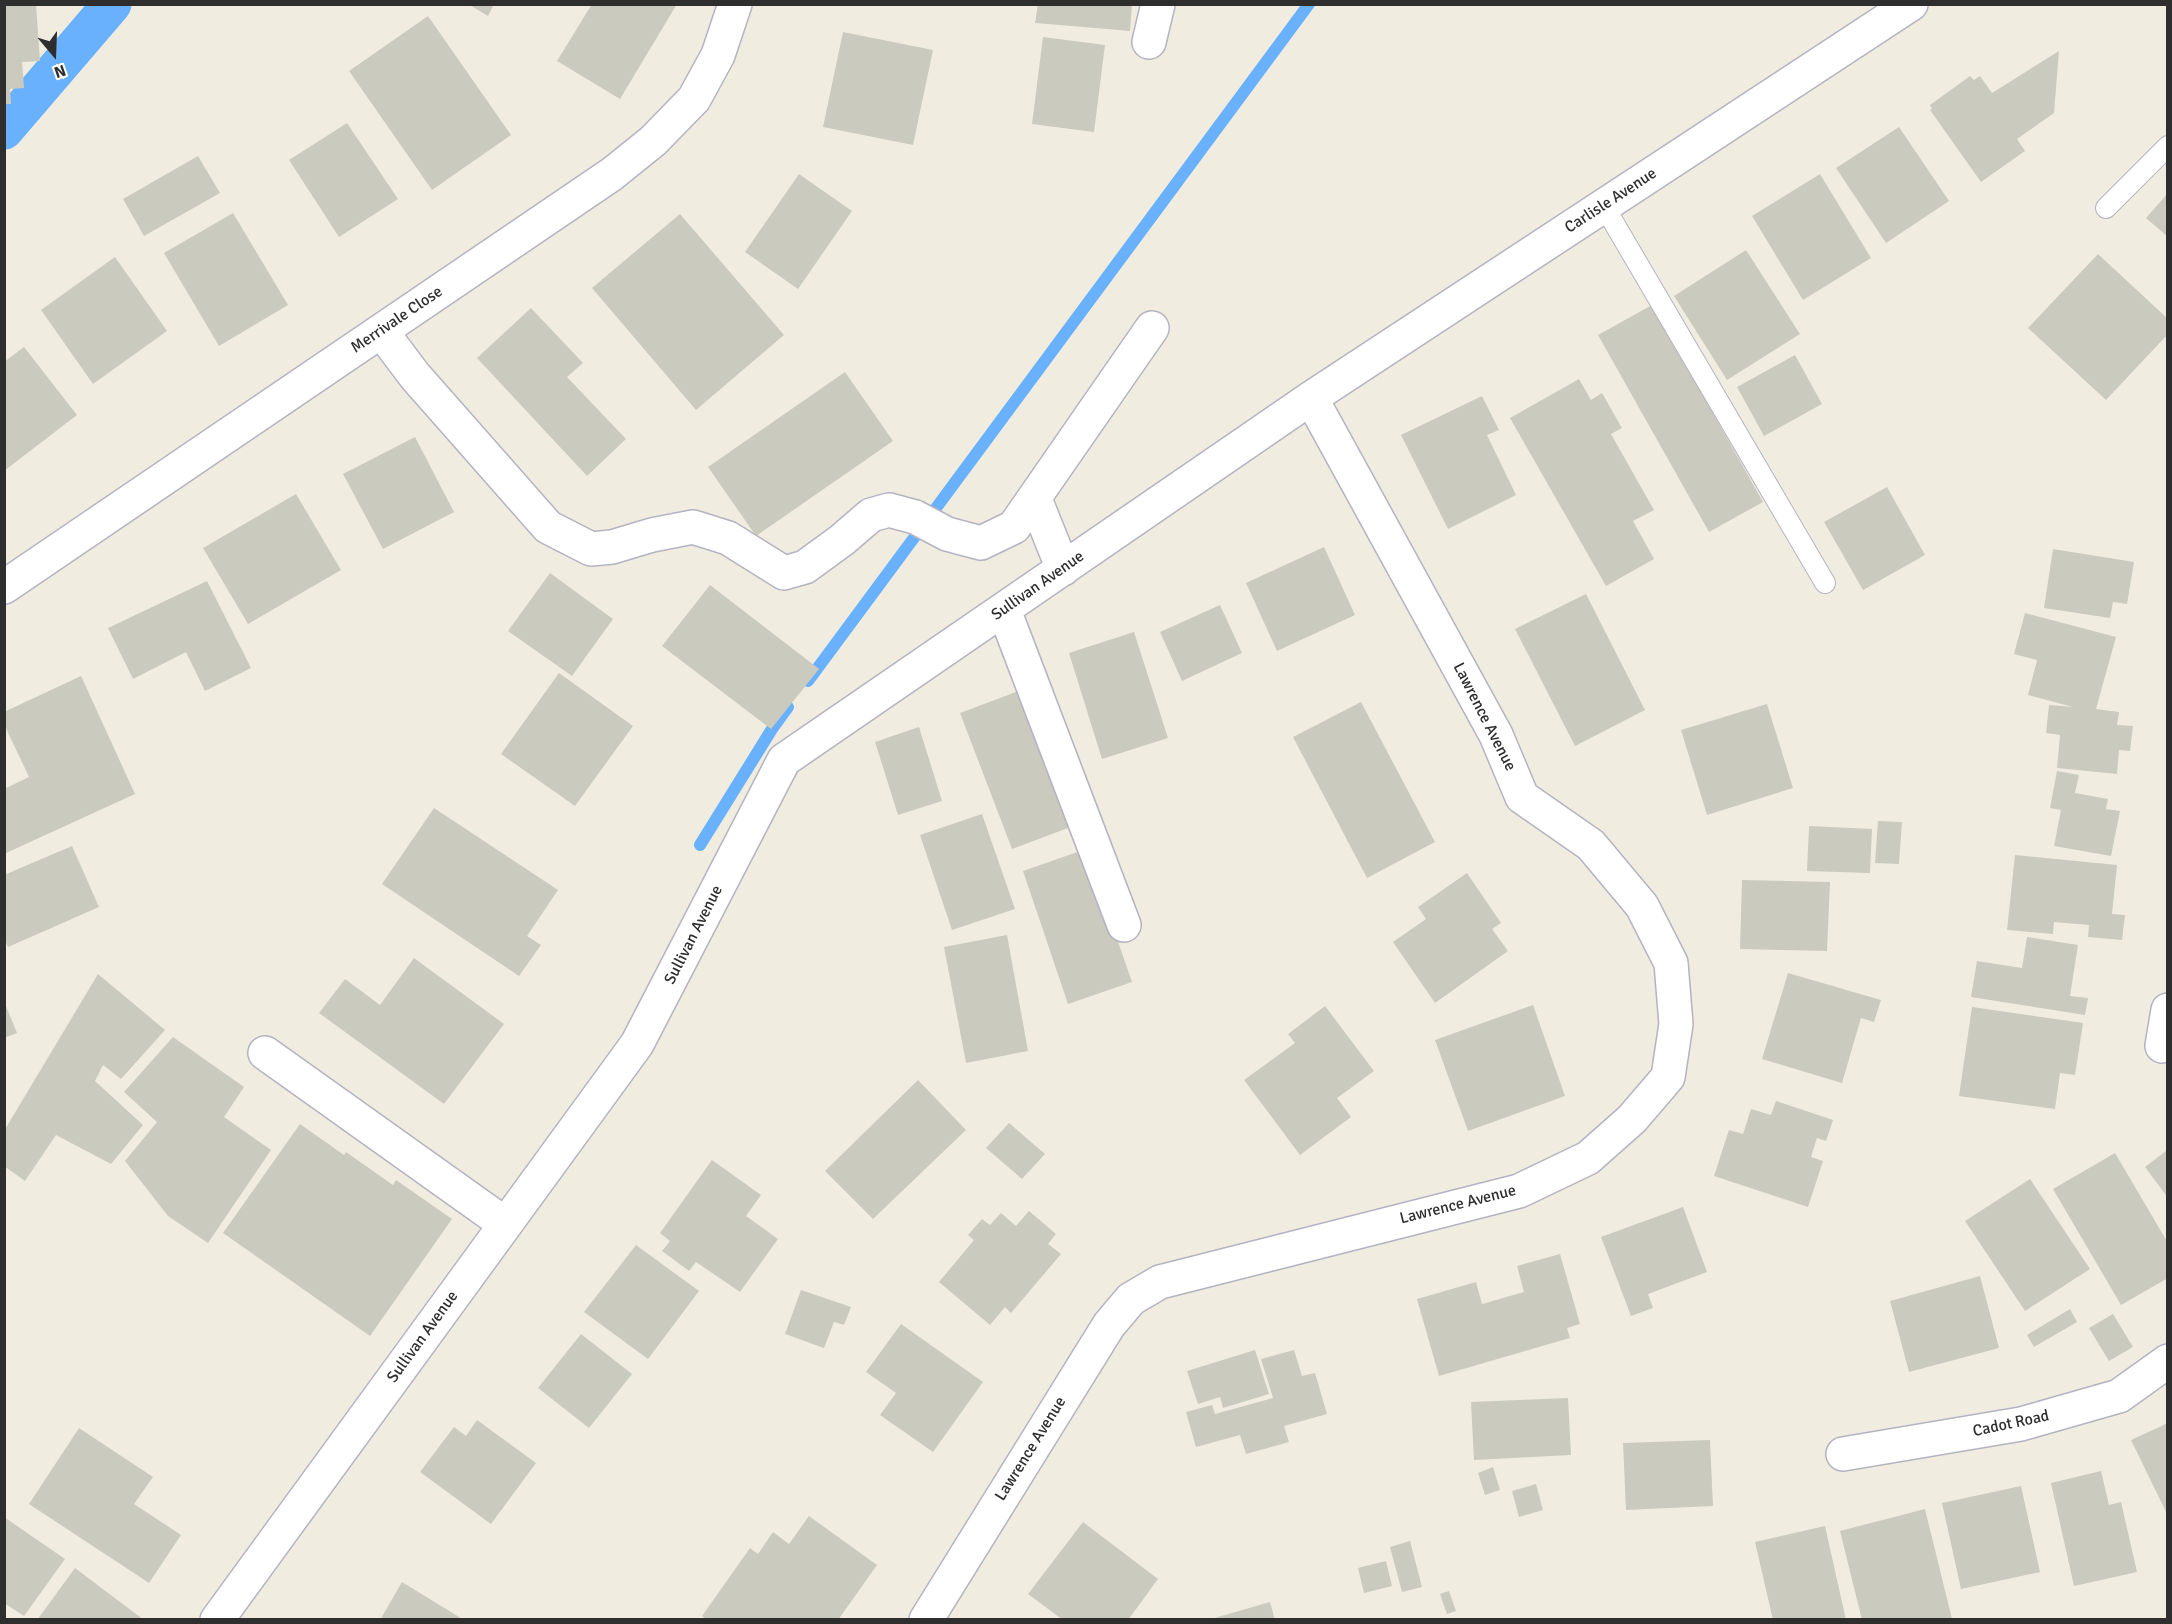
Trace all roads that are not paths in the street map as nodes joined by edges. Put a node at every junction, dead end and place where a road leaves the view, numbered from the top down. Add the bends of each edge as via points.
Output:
1 (735, 4) edge
2 (1158, 4) edge
3 (1911, 4) edge
4 (1149, 42) dead end
5 (2168, 146) edge
6 (1604, 206) junction
7 (2106, 208) dead end
8 (1152, 328) dead end
9 (381, 331) junction
10 (1311, 398) junction
11 (1035, 499) junction
12 (1063, 569) junction
13 (1825, 583) dead end
14 (4, 587) edge
15 (1004, 610) junction
16 (1124, 925) dead end
17 (2168, 1010) edge
18 (2162, 1046) dead end
19 (265, 1053) dead end
20 (505, 1224) junction
21 (2168, 1361) edge
22 (1843, 1454) dead end
23 (217, 1620) edge
24 (926, 1620) edge

1 - 9 street, Merrivale Close via 718,55 694,99 653,141 612,174
2 - 4 street
3 - 6 street, Carlisle Avenue
5 - 7 lane
6 - 10 street, Carlisle Avenue
6 - 13 lane
8 - 11 street
9 - 11 street via 414,376 548,527 591,549 693,527 728,538 784,573 805,567 871,515 889,510 981,543 1014,527
9 - 14 street, Merrivale Close
10 - 12 street, Sullivan Avenue
10 - 24 street, Lawrence Avenue via 1496,735 1522,797 1591,845 1642,906 1671,963 1676,1024 1668,1077 1632,1119 1587,1158 1519,1191 1160,1282 1131,1299 1108,1325
11 - 12 street
12 - 15 street, Sullivan Avenue
15 - 16 street
15 - 20 street, Sullivan Avenue via 784,760 636,1044
17 - 18 street
19 - 20 street
20 - 23 street, Sullivan Avenue
21 - 22 street, Cadot Road via 2119,1396 2021,1424

